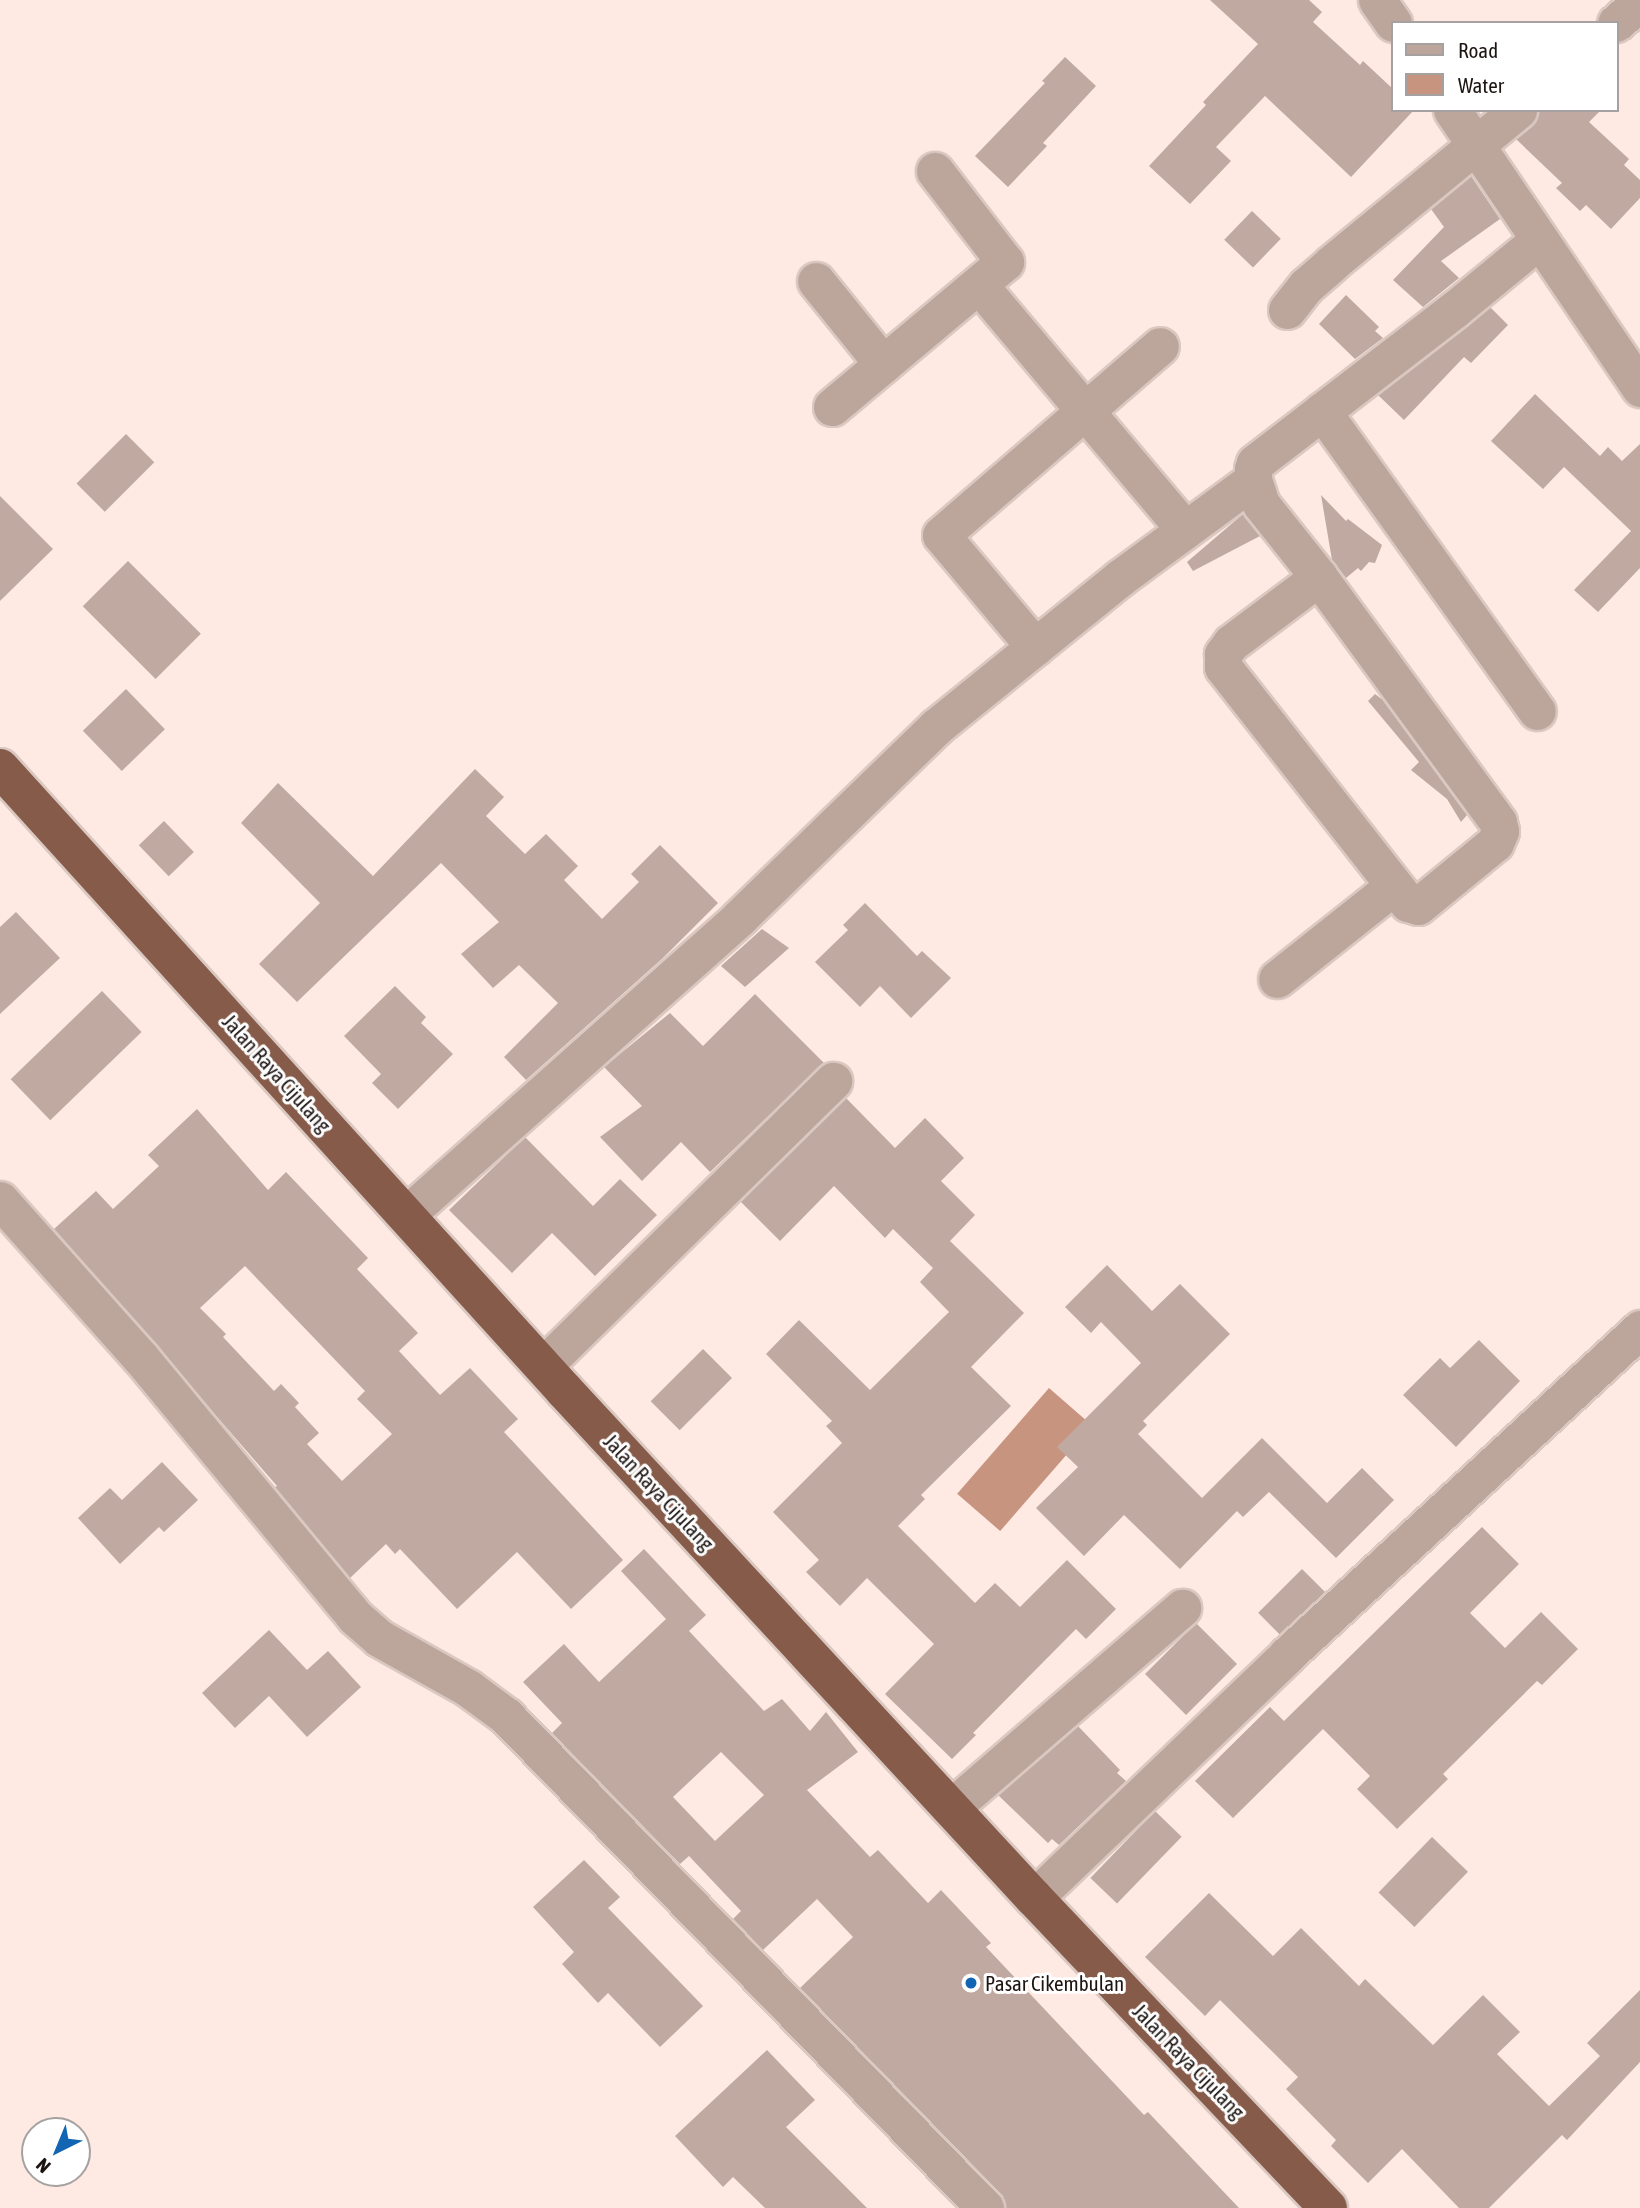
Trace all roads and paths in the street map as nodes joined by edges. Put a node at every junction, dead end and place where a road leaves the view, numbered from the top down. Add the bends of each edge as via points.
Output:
1 (1377, 0) edge
2 (1640, 2) edge
3 (1393, 21) edge
4 (1618, 21) edge
5 (1453, 112) edge
6 (1516, 112) edge
7 (1476, 147) junction
8 (935, 171) dead end
9 (1539, 240) junction
10 (816, 281) dead end
11 (979, 285) junction
12 (1287, 310) dead end
13 (1160, 346) dead end
14 (883, 364) junction
15 (1640, 388) edge
16 (832, 407) dead end
17 (1084, 410) junction
18 (1322, 411) junction
19 (1254, 486) junction
20 (1189, 536) junction
21 (1319, 577) junction
22 (1035, 647) junction
23 (1537, 711) dead end
24 (0, 768) edge
25 (1394, 886) junction
26 (1277, 979) dead end
27 (833, 1081) dead end
28 (0, 1200) edge
29 (406, 1215) junction
30 (1640, 1329) edge
31 (543, 1366) junction
32 (1182, 1608) dead end
33 (951, 1808) junction
34 (1034, 1898) junction
35 (985, 2208) edge
36 (1328, 2208) edge

1 - 3 street
2 - 4 street
5 - 7 street
6 - 7 street
7 - 9 street
7 - 12 street via 1332,263
8 - 11 street via 1005,262
9 - 15 street
9 - 18 street
10 - 14 street
11 - 14 street
11 - 17 street
13 - 17 street
14 - 16 street
17 - 20 street
17 - 22 street via 941,535
18 - 19 street via 1255,463
18 - 23 street
19 - 20 street
19 - 21 street
20 - 22 street
21 - 25 street via 1231,643 1223,654 1223,667
21 - 25 street via 1498,822 1495,843 1418,906 1408,903
22 - 29 street via 936,727 740,917
24 - 29 highway, Jalan Raya Cijulang
25 - 26 street
27 - 31 street
28 - 35 street via 140,1357 355,1616 379,1638 468,1688 506,1716
29 - 31 highway, Jalan Raya Cijulang
30 - 34 street via 1287,1655
31 - 33 highway, Jalan Raya Cijulang
32 - 33 street
33 - 34 highway, Jalan Raya Cijulang
34 - 36 highway, Jalan Raya Cijulang

